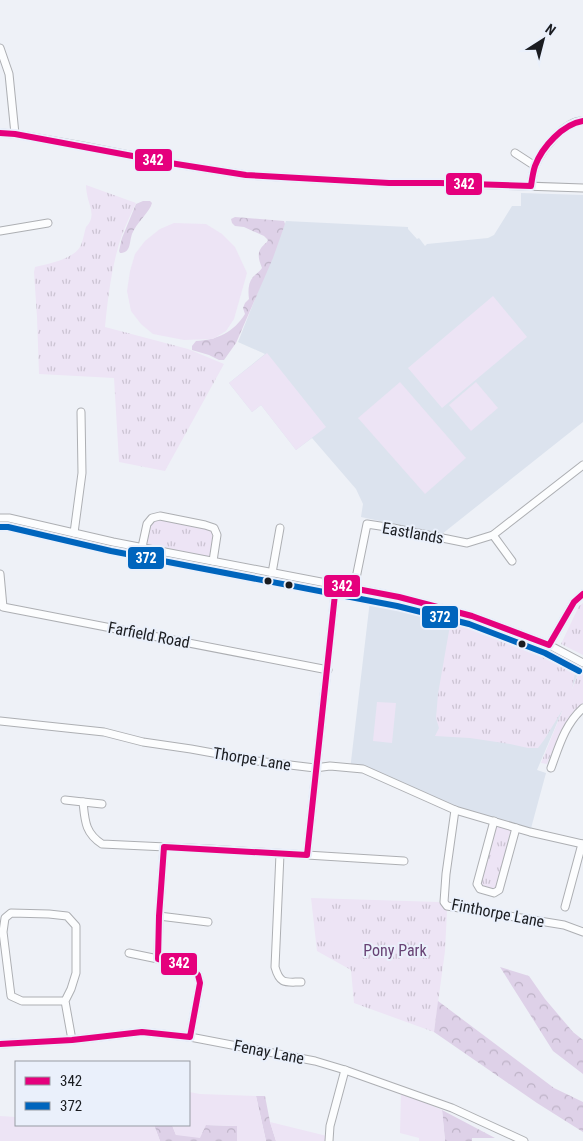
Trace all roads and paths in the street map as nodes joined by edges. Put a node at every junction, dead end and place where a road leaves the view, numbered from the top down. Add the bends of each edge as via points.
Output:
1 (0, 48) edge
2 (583, 121) edge
3 (0, 133) edge
4 (14, 134) junction
5 (515, 153) dead end
6 (535, 166) junction
7 (531, 186) junction
8 (583, 188) edge
9 (48, 223) dead end
10 (0, 231) edge
11 (81, 412) dead end
12 (583, 465) edge
13 (0, 518) edge
14 (280, 528) dead end
15 (74, 533) junction
16 (493, 535) junction
17 (142, 547) junction
18 (213, 561) junction
19 (512, 561) dead end
20 (272, 573) junction
21 (0, 574) edge
22 (336, 585) junction
23 (354, 588) junction
24 (583, 594) edge
25 (549, 645) junction
26 (583, 663) edge
27 (328, 670) junction
28 (583, 708) edge
29 (0, 721) edge
30 (315, 768) junction
31 (551, 768) dead end
32 (66, 800) dead end
33 (83, 802) junction
34 (102, 804) dead end
35 (455, 810) junction
36 (494, 821) junction
37 (516, 828) junction
38 (583, 844) edge
39 (164, 847) junction
40 (280, 854) junction
41 (307, 855) junction
42 (404, 861) dead end
43 (565, 907) dead end
44 (159, 916) junction
45 (208, 922) dead end
46 (583, 932) edge
47 (129, 953) dead end
48 (158, 959) junction
49 (301, 982) dead end
50 (65, 1001) junction
51 (190, 1036) junction
52 (72, 1040) junction
53 (0, 1044) edge
54 (345, 1070) junction
55 (329, 1141) edge
56 (524, 1141) edge

1 - 4 street via 9,74
2 - 6 street via 561,131
3 - 4 street
4 - 7 street via 246,175
5 - 6 street
6 - 7 street
7 - 8 street
9 - 10 street
11 - 15 street via 82,473
12 - 16 street, Eastlands
13 - 15 street
14 - 20 street
15 - 17 street
16 - 19 street
16 - 23 street, Eastlands via 468,543 367,524
17 - 18 street
17 - 18 street via 147,524 160,516 214,528 217,535
18 - 20 street
20 - 22 street
21 - 27 street, Farfield Road via 2,606
22 - 23 street
22 - 27 street
23 - 25 street via 472,616
24 - 25 street via 574,602
25 - 26 street
27 - 30 street
28 - 31 street via 563,735
29 - 30 street, Thorpe Lane via 104,732 143,742
30 - 35 street, Thorpe Lane via 363,769
30 - 41 street
32 - 33 street
33 - 34 street
33 - 39 street via 87,828 102,844
35 - 36 street, Thorpe Lane
35 - 46 street, Finthorpe Lane via 444,902 447,906 564,925
36 - 37 street, Thorpe Lane
36 - 37 street via 477,884 480,889 494,893 499,890
37 - 38 street, Thorpe Lane
38 - 43 street
39 - 40 street
39 - 44 street
40 - 41 street
40 - 49 street via 275,967 283,981
41 - 42 street
44 - 45 street
44 - 48 street
47 - 48 street
48 - 51 street via 191,966 198,975 200,983
50 - 50 street via 76,973 76,926 67,916 11,913 6,918 3,932 11,996 22,1002
50 - 52 street
51 - 52 street, Fenay Lane via 142,1032
51 - 54 street, Fenay Lane
52 - 53 street, Fenay Lane
54 - 55 street
54 - 56 street, Fenay Lane via 452,1108

